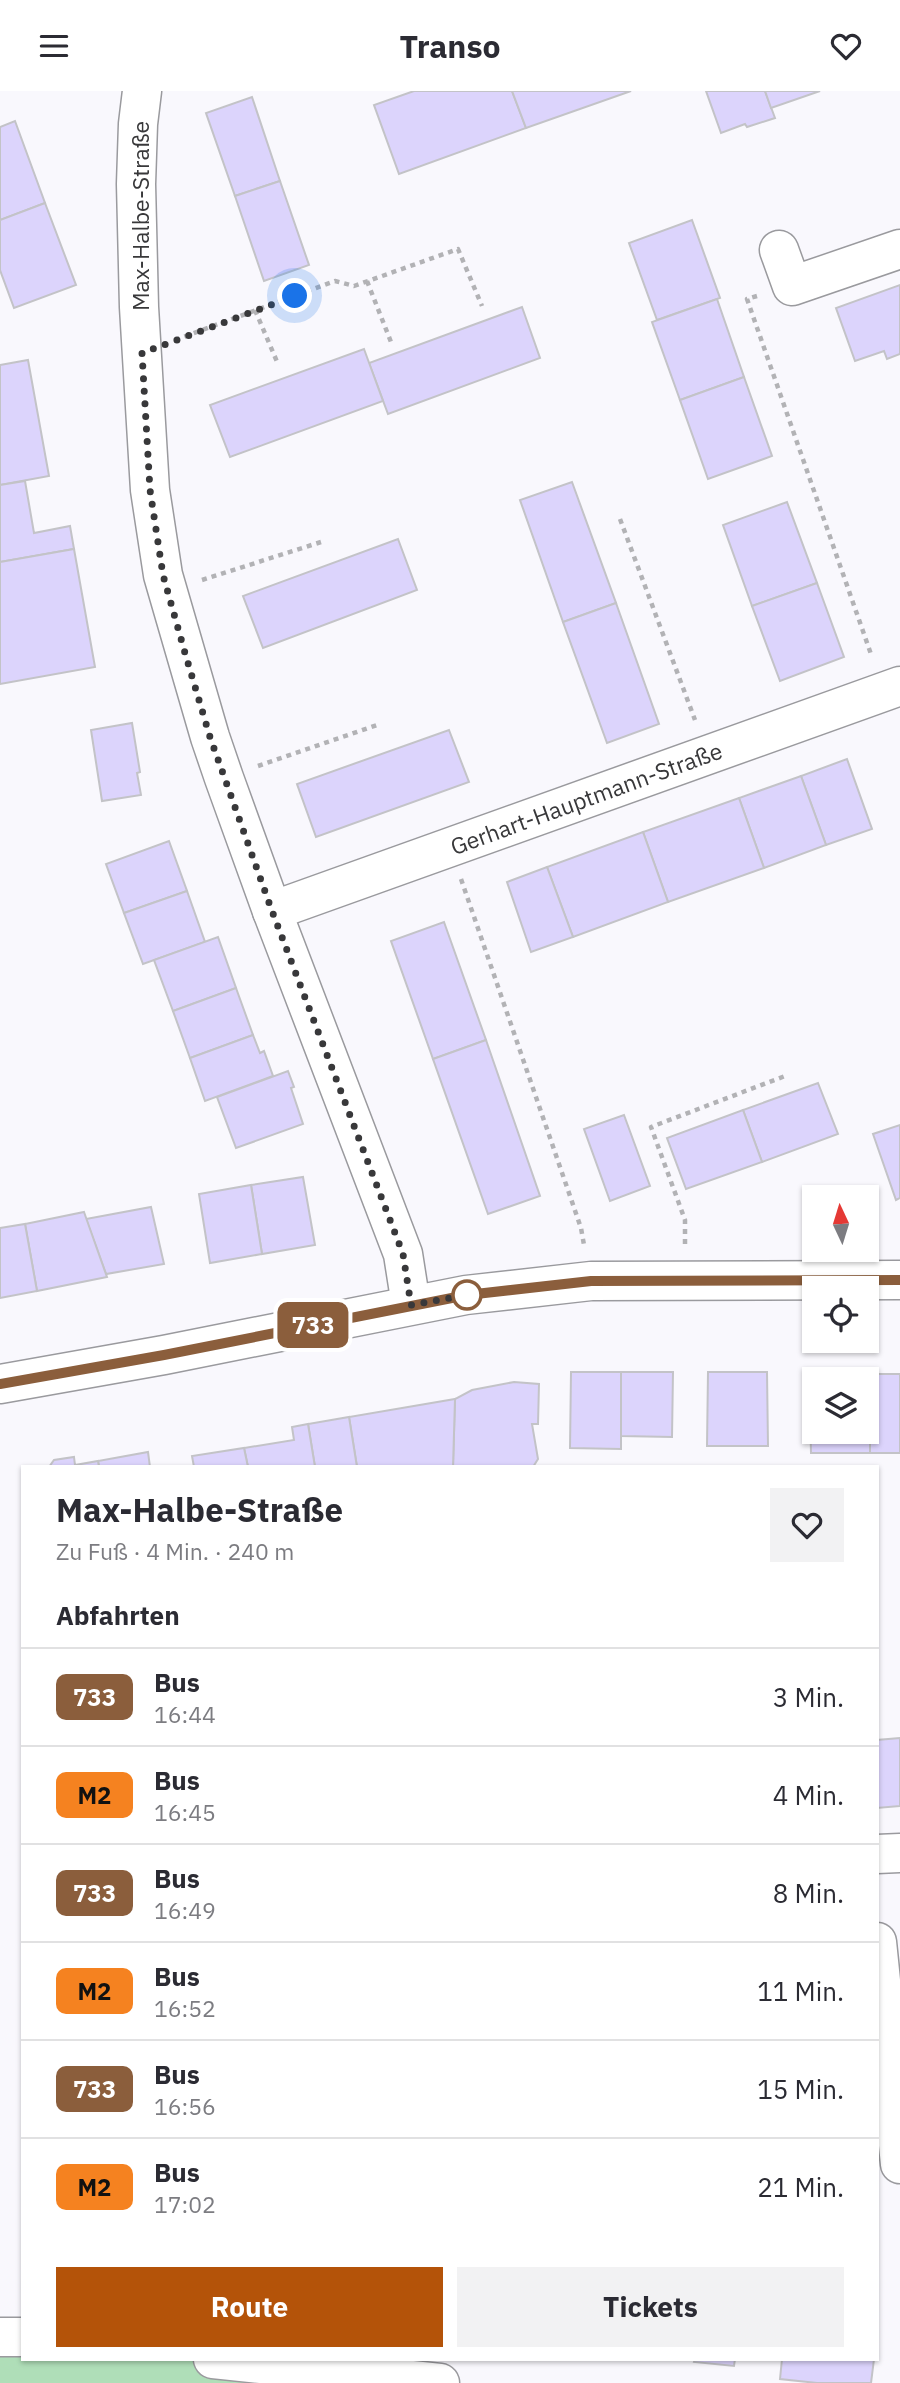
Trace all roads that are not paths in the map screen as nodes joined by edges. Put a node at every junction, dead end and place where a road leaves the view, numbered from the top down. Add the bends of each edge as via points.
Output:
1 (142, 91) edge
2 (900, 249) edge
3 (779, 250) dead end
4 (892, 688) edge
5 (272, 911) junction
6 (900, 1280) edge
7 (411, 1305) junction
8 (0, 1384) edge
9 (900, 1853) edge
10 (879, 1854) edge
11 (879, 1961) edge
12 (900, 2164) edge
13 (0, 2337) edge
14 (21, 2337) edge
15 (233, 2361) edge
16 (440, 2383) edge

1 - 5 street, Max-Halbe-Straße via 136,184 142,353 150,490 163,575 210,737
2 - 3 street via 792,286
4 - 5 street, Gerhart-Hauptmann-Straße
5 - 7 street, Max-Halbe-Straße via 403,1254
6 - 7 street via 591,1281
7 - 8 street
9 - 10 street
11 - 12 street
13 - 14 street
15 - 16 street

